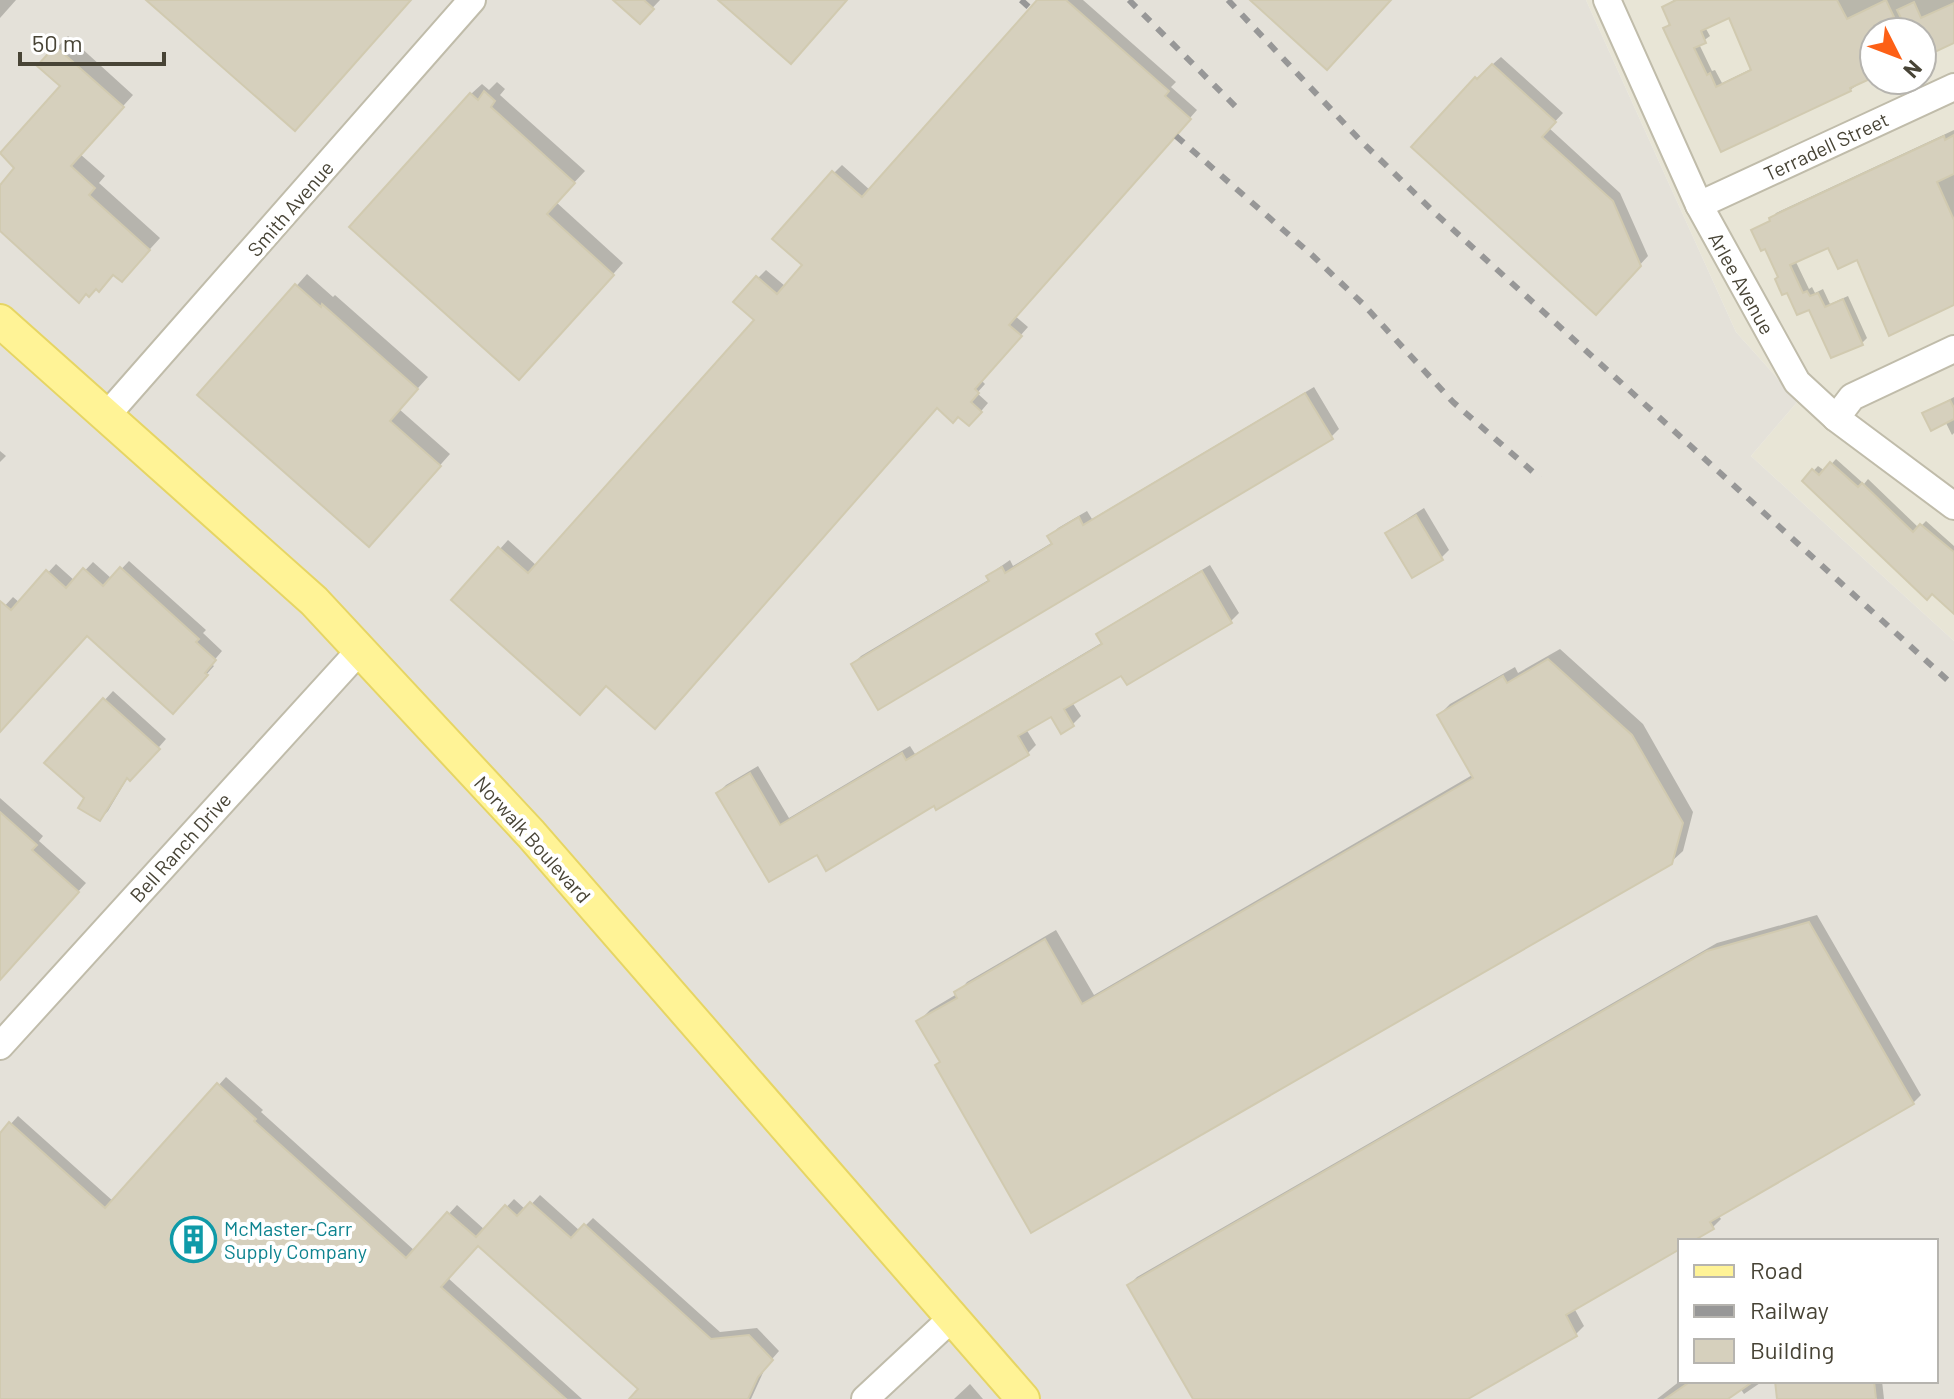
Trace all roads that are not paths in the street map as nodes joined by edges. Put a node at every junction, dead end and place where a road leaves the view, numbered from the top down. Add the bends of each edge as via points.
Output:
1 (472, 0) edge
2 (1607, 0) edge
3 (1954, 87) edge
4 (1699, 205) junction
5 (0, 321) edge
6 (1954, 349) edge
7 (107, 415) junction
8 (1836, 418) junction
9 (1954, 506) edge
10 (361, 649) junction
11 (0, 1046) edge
12 (953, 1317) junction
13 (865, 1399) edge
14 (1023, 1399) edge

1 - 7 street, Smith Avenue
2 - 4 street, Arlee Avenue
3 - 4 street, Terradell Street
4 - 8 street, Arlee Avenue via 1797,382
5 - 7 main road, Norwalk Boulevard
6 - 8 street via 1852,397
7 - 10 main road, Norwalk Boulevard
8 - 9 street, Arlee Avenue
10 - 11 street, Bell Ranch Drive
10 - 12 main road, Norwalk Boulevard via 531,834
12 - 13 street
12 - 14 main road, Norwalk Boulevard

